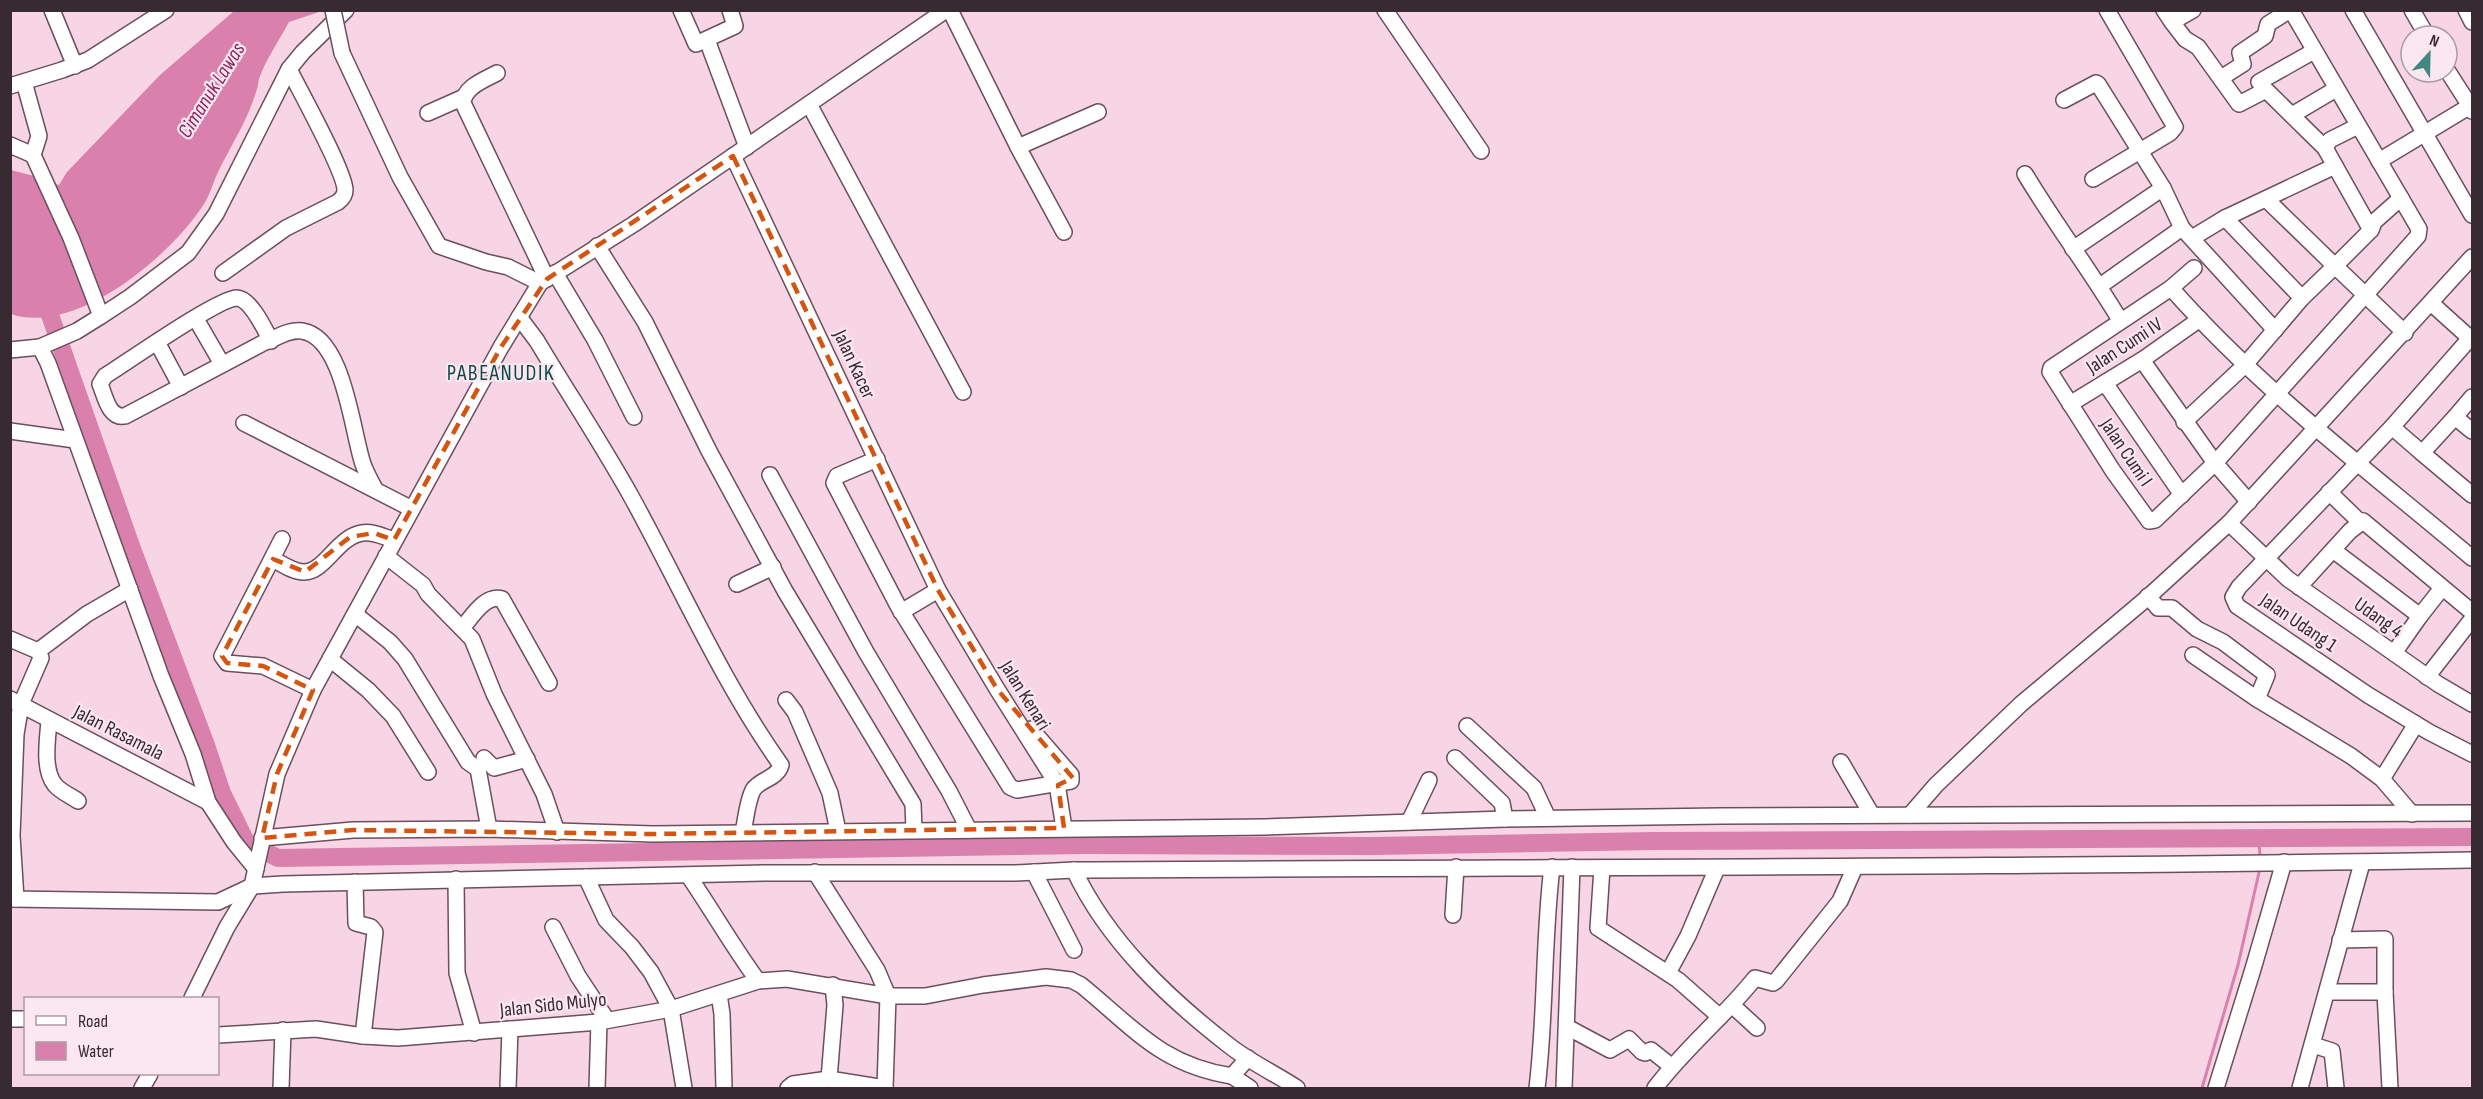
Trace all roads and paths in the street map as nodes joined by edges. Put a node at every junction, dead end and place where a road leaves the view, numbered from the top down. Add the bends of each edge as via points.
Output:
1 (52, 10) edge
2 (166, 10) edge
3 (333, 10) edge
4 (346, 10) edge
5 (681, 10) edge
6 (730, 10) edge
7 (948, 10) edge
8 (1385, 10) edge
9 (2107, 10) edge
10 (2193, 10) edge
11 (2290, 10) edge
12 (2354, 10) edge
13 (2412, 10) edge
14 (2466, 10) edge
15 (2168, 16) edge
16 (2472, 22) edge
17 (2420, 24) edge
18 (707, 40) junction
19 (2314, 51) junction
20 (75, 66) junction
21 (289, 69) junction
22 (496, 73) dead end
23 (2222, 78) junction
24 (2259, 83) junction
25 (17, 84) edge
26 (2456, 84) edge
27 (2337, 89) junction
28 (464, 98) junction
29 (2064, 100) dead end
30 (809, 104) junction
31 (2472, 107) edge
32 (1098, 112) dead end
33 (428, 113) dead end
34 (2292, 115) junction
35 (2358, 126) junction
36 (2424, 133) junction
37 (10, 145) edge
38 (747, 147) junction
39 (1018, 147) junction
40 (2325, 148) junction
41 (1481, 151) dead end
42 (2139, 152) junction
43 (33, 155) junction
44 (733, 156) junction
45 (2379, 160) junction
46 (2335, 166) junction
47 (2025, 174) dead end
48 (2093, 179) dead end
49 (2163, 188) junction
50 (2401, 198) junction
51 (2266, 199) junction
52 (2472, 215) edge
53 (2225, 218) junction
54 (2371, 230) junction
55 (1064, 232) dead end
56 (2187, 233) junction
57 (597, 246) junction
58 (2073, 249) junction
59 (2472, 257) edge
60 (2335, 266) junction
61 (2194, 268) dead end
62 (223, 273) dead end
63 (547, 278) junction
64 (2100, 286) junction
65 (2171, 288) junction
66 (2366, 296) junction
67 (2302, 298) junction
68 (2432, 303) junction
69 (101, 316) junction
70 (519, 317) junction
71 (196, 319) junction
72 (2199, 319) junction
73 (2120, 320) junction
74 (2275, 330) junction
75 (2405, 333) junction
76 (2472, 338) edge
77 (271, 341) junction
78 (157, 342) junction
79 (44, 345) junction
80 (10, 350) edge
81 (2142, 360) junction
82 (222, 364) junction
83 (2244, 366) junction
84 (2105, 383) junction
85 (181, 387) junction
86 (963, 392) dead end
87 (2277, 394) junction
88 (2472, 397) edge
89 (2070, 404) junction
90 (634, 417) dead end
91 (2455, 417) junction
92 (2184, 422) junction
93 (244, 423) dead end
94 (2316, 427) junction
95 (2392, 427) junction
96 (10, 431) edge
97 (2472, 431) edge
98 (75, 440) junction
99 (2422, 453) junction
100 (877, 459) junction
101 (2215, 463) junction
102 (2357, 463) junction
103 (770, 475) dead end
104 (375, 489) junction
105 (2329, 492) junction
106 (2182, 495) junction
107 (2472, 495) edge
108 (2249, 502) junction
109 (412, 509) junction
110 (2360, 522) junction
111 (2229, 523) junction
112 (282, 539) dead end
113 (394, 540) junction
114 (2333, 550) junction
115 (386, 556) junction
116 (2266, 558) junction
117 (2472, 558) edge
118 (273, 559) junction
119 (773, 567) junction
120 (737, 584) dead end
121 (2300, 587) junction
122 (2442, 588) junction
123 (130, 589) junction
124 (938, 590) junction
125 (2148, 596) junction
126 (901, 612) junction
127 (2472, 612) edge
128 (355, 614) junction
129 (2420, 616) junction
130 (2472, 619) edge
131 (462, 627) junction
132 (10, 639) edge
133 (38, 651) junction
134 (2394, 653) junction
135 (2193, 655) dead end
136 (330, 659) junction
137 (2427, 677) junction
138 (549, 683) dead end
139 (313, 690) junction
140 (2470, 697) edge
141 (2257, 699) junction
142 (786, 700) dead end
143 (16, 701) edge
144 (49, 720) junction
145 (2416, 724) junction
146 (1467, 726) dead end
147 (2472, 754) edge
148 (484, 758) dead end
149 (1455, 758) dead end
150 (527, 759) junction
151 (1841, 762) dead end
152 (428, 772) dead end
153 (2382, 779) junction
154 (1429, 780) dead end
155 (1057, 784) junction
156 (78, 801) dead end
157 (208, 802) junction
158 (2472, 813) edge
159 (2412, 814) junction
160 (1872, 815) junction
161 (1910, 815) junction
162 (1548, 818) junction
163 (1505, 819) junction
164 (1409, 822) junction
165 (1064, 828) junction
166 (489, 829) junction
167 (914, 830) junction
168 (969, 830) junction
169 (838, 831) junction
170 (557, 832) junction
171 (743, 832) junction
172 (11, 836) edge
173 (259, 851) junction
174 (2472, 860) edge
175 (2284, 862) junction
176 (2362, 863) junction
177 (1456, 867) junction
178 (1561, 867) junction
179 (1855, 867) junction
180 (1602, 868) junction
181 (1717, 868) junction
182 (1074, 870) junction
183 (815, 872) junction
184 (1034, 872) junction
185 (688, 875) junction
186 (586, 877) junction
187 (456, 879) junction
188 (355, 882) junction
189 (252, 886) junction
190 (13, 899) edge
191 (218, 902) junction
192 (1453, 915) dead end
193 (227, 927) junction
194 (553, 927) dead end
195 (2340, 940) junction
196 (1074, 950) dead end
197 (1668, 973) junction
198 (758, 981) junction
199 (833, 985) junction
200 (2327, 992) junction
201 (2385, 992) junction
202 (719, 994) junction
203 (888, 996) junction
204 (193, 997) edge
205 (1733, 1006) junction
206 (671, 1009) junction
207 (1720, 1017) junction
208 (603, 1021) junction
209 (1567, 1027) junction
210 (1757, 1028) dead end
211 (510, 1029) junction
212 (284, 1030) junction
213 (474, 1033) junction
214 (219, 1035) edge
215 (363, 1036) junction
216 (2313, 1045) junction
217 (1248, 1058) junction
218 (1671, 1066) junction
219 (149, 1075) edge
220 (1232, 1076) junction
221 (829, 1079) junction
222 (885, 1088) edge
223 (142, 1089) edge
224 (281, 1089) edge
225 (508, 1089) edge
226 (597, 1089) edge
227 (684, 1089) edge
228 (724, 1089) edge
229 (788, 1089) edge
230 (1250, 1089) edge
231 (1297, 1089) edge
232 (1537, 1089) edge
233 (1564, 1089) edge
234 (1655, 1089) edge
235 (2216, 1089) edge
236 (2301, 1089) edge
237 (2336, 1089) edge
238 (2390, 1089) edge

1 - 20 street
2 - 20 street
3 - 63 street, bridge via 342,53 400,177 439,246
4 - 21 street
5 - 18 street via 694,42
6 - 18 street via 735,26
7 - 30 street
7 - 39 street
8 - 41 street
9 - 42 street via 2175,127
10 - 15 street
11 - 19 street
11 - 23 street via 2268,24 2265,36 2240,53 2242,64
12 - 36 street
13 - 17 street
14 - 16 street
15 - 23 street
18 - 38 street
19 - 24 street
19 - 27 street
20 - 25 street
21 - 62 street via 336,165 344,196 286,228
21 - 69 street via 216,214 188,253
22 - 28 street via 472,87
23 - 24 street via 2239,104
24 - 34 street
25 - 43 street via 39,136
26 - 31 street
27 - 34 street
27 - 35 street
28 - 33 street
28 - 63 street via 464,106
29 - 42 street via 2098,84
30 - 38 street
30 - 86 street
31 - 36 street
32 - 39 street
34 - 40 street
35 - 40 street via 2330,140
35 - 45 street
36 - 45 street
36 - 52 street
37 - 43 street
38 - 44 street
39 - 55 street
40 - 46 street
42 - 48 street
42 - 49 street
43 - 69 street
44 - 57 street
44 - 100 street, Jalan Kacer
45 - 50 street
46 - 51 street
46 - 54 street
47 - 58 street
49 - 56 street
49 - 58 street
50 - 54 street via 2374,222
50 - 66 street via 2419,229 2418,236
51 - 53 street
51 - 60 street
53 - 56 street
53 - 67 street
54 - 60 street
56 - 64 street
56 - 74 street
57 - 63 street
57 - 119 street via 645,322
58 - 64 street
59 - 68 street
60 - 66 street
60 - 67 street
61 - 65 street
63 - 70 street
63 - 90 street via 596,340
64 - 73 street
65 - 72 street
65 - 73 street
66 - 75 street
66 - 87 street
67 - 74 street
68 - 75 street
68 - 76 street
69 - 79 street
70 - 109 street
70 - 171 street via 630,495 698,629 781,765 777,774 755,788
71 - 77 street via 237,298 254,311
71 - 78 street
71 - 82 street
72 - 81 street, Jalan Cumi IV
72 - 83 street
73 - 89 street, Jalan Cumi I via 2051,368
74 - 83 street
75 - 94 street
76 - 95 street, Jalan Udang 1
77 - 82 street
77 - 104 street via 285,333 302,331 312,334 332,355 352,410 363,464
78 - 85 street
78 - 85 street via 102,380 100,384 113,414 125,416
79 - 80 street
79 - 98 street
81 - 84 street, Jalan Cumi IV
81 - 92 street
82 - 85 street
83 - 87 street
83 - 92 street
84 - 89 street, Jalan Cumi IV
84 - 106 street
87 - 94 street
87 - 101 street
88 - 91 street
89 - 106 street, Jalan Cumi I via 2151,521
91 - 97 street
91 - 99 street
92 - 101 street
93 - 104 street
94 - 102 street
94 - 108 street
95 - 99 street
95 - 102 street, Jalan Udang 1
96 - 98 street
98 - 123 street
99 - 107 street
100 - 124 street, Jalan Kacer
100 - 126 street via 837,476 834,483
101 - 106 street
101 - 108 street
102 - 105 street, Jalan Udang 1
102 - 117 street
103 - 168 street
104 - 109 street
105 - 110 street
105 - 116 street, Jalan Udang 1
108 - 111 street
109 - 113 street
110 - 114 street
110 - 122 street
111 - 116 street, Udang 4
111 - 125 street
112 - 118 street
113 - 115 street
113 - 118 street via 374,533 350,537 319,566 305,572
114 - 121 street
114 - 129 street
115 - 128 street
115 - 131 street via 423,585
116 - 121 street, Udang 4
116 - 145 street, Jalan Udang 1 via 2236,592 2233,601 2237,606
118 - 139 street via 222,656 227,663 263,666
119 - 120 street
119 - 167 street via 914,804
121 - 134 street, Udang 4
122 - 127 street
122 - 129 street
123 - 133 street via 87,614
123 - 157 street
124 - 126 street
124 - 155 street, Jalan Kenari via 997,689 1071,775 1071,781
125 - 141 street via 2158,608 2172,608 2267,675
125 - 161 street via 2021,704
126 - 155 street via 1010,787 1017,790
128 - 136 street
128 - 166 street via 405,659 468,762 478,769
129 - 134 street
130 - 137 street
131 - 138 street via 486,602 495,597 502,599
131 - 150 street via 472,639
132 - 133 street
133 - 143 street via 41,662
134 - 137 street, Udang 4
135 - 141 street
136 - 139 street
136 - 152 street via 393,716
137 - 140 street, Udang 4
139 - 173 street via 277,774
141 - 153 street
142 - 169 street via 795,712 830,793
143 - 144 street, Jalan Rasamala
143 - 172 street
144 - 156 street via 51,777
144 - 157 street, Jalan Rasamala
145 - 147 street, Jalan Udang 1
145 - 153 street
146 - 162 street via 1534,788
148 - 150 street via 494,768
149 - 163 street via 1502,803
150 - 170 street
151 - 160 street
153 - 159 street
154 - 164 street
155 - 165 street
157 - 173 street via 234,843
158 - 159 street
159 - 161 street
160 - 161 street
160 - 162 street
162 - 163 street
163 - 164 street
164 - 165 street
165 - 168 street
166 - 170 street
166 - 173 street via 353,830
167 - 168 street
167 - 169 street
169 - 171 street
170 - 171 street
172 - 190 street
173 - 189 street
174 - 176 street
175 - 176 street
175 - 179 street
175 - 235 street
176 - 195 street
177 - 178 street
177 - 182 street
177 - 192 street
178 - 180 street
178 - 209 street
178 - 232 street via 1548,901
179 - 181 street
179 - 205 street via 1840,901 1776,981 1755,978
180 - 181 street
180 - 197 street via 1598,928
181 - 197 street
182 - 184 street
182 - 217 street via 1101,919 1131,956 1180,1003
183 - 184 street
183 - 185 street
183 - 203 street via 877,970
184 - 196 street
185 - 186 street
185 - 198 street
186 - 187 street
186 - 206 street via 606,920 651,972
187 - 188 street
187 - 213 street via 457,973
188 - 189 street
188 - 215 street via 356,923 375,932
189 - 191 street
189 - 193 street
190 - 191 street
191 - 193 street
193 - 204 street
194 - 208 street
195 - 200 street
195 - 201 street via 2385,939
197 - 207 street
198 - 199 street, Jalan Sido Mulyo via 787,979
198 - 202 street, Jalan Sido Mulyo
199 - 203 street, Jalan Sido Mulyo
199 - 221 street
200 - 201 street
200 - 216 street
201 - 238 street
202 - 206 street, Jalan Sido Mulyo
202 - 228 street
203 - 220 street, Jalan Sido Mulyo via 926,996 1046,977 1071,980 1169,1057
203 - 222 street
205 - 207 street
205 - 210 street
206 - 208 street, Jalan Sido Mulyo
206 - 227 street
207 - 218 street
208 - 211 street, Jalan Sido Mulyo
208 - 226 street
209 - 218 street via 1610,1050 1629,1039 1642,1052 1651,1050
209 - 233 street
211 - 213 street, Jalan Sido Mulyo
211 - 225 street
212 - 214 street, Jalan Sido Mulyo
212 - 215 street, Jalan Sido Mulyo via 334,1030
212 - 224 street
213 - 215 street, Jalan Sido Mulyo
216 - 236 street
216 - 237 street via 2332,1051
217 - 220 street
217 - 231 street
218 - 234 street
219 - 223 street
220 - 230 street
221 - 222 street
221 - 229 street via 793,1084

